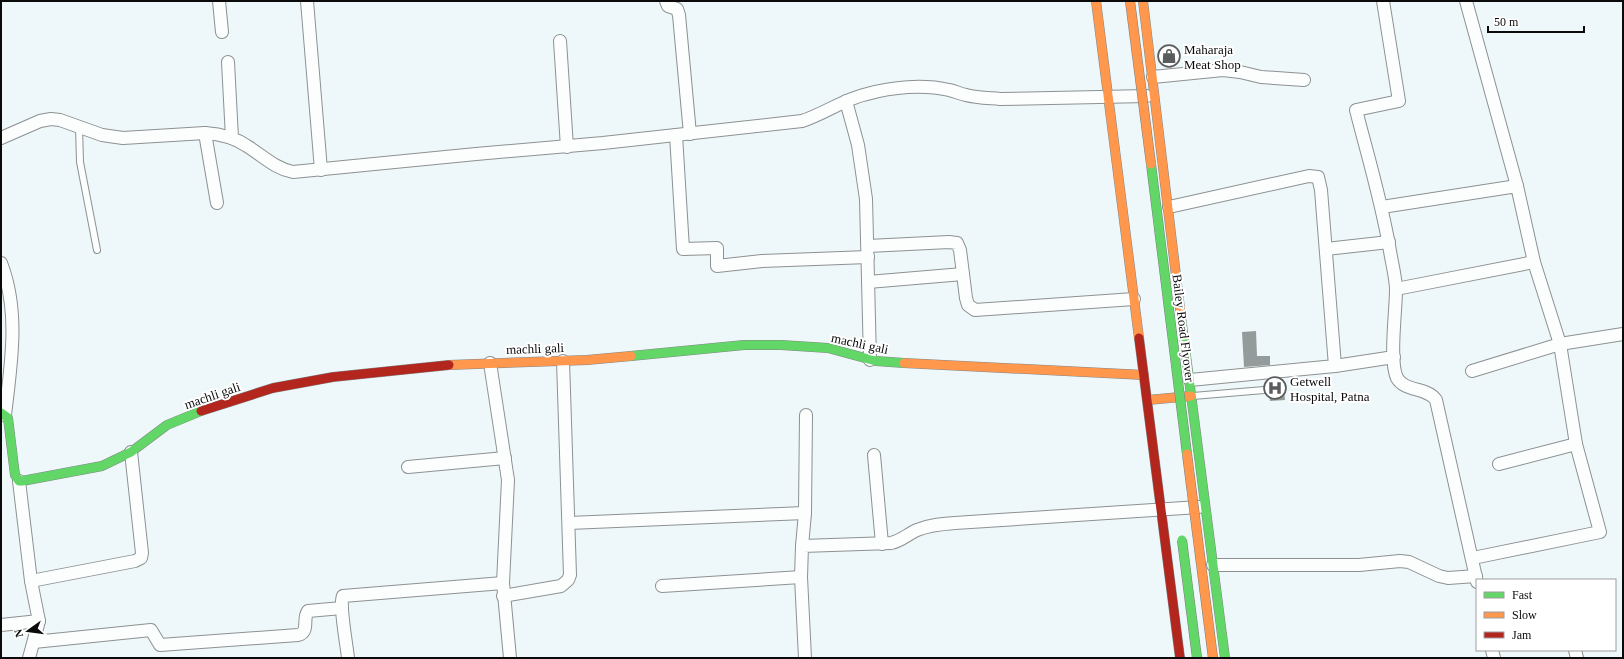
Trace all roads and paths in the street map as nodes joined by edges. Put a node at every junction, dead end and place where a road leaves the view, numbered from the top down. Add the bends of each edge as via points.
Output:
1 (219, 1) edge
2 (307, 1) edge
3 (666, 1) edge
4 (1096, 1) edge
5 (1130, 1) edge
6 (1143, 1) edge
7 (1383, 1) edge
8 (1466, 1) edge
9 (222, 32) dead end
10 (560, 41) dead end
11 (228, 62) dead end
12 (1153, 77) junction
13 (1304, 80) dead end
14 (1127, 88) dead end
15 (1155, 96) junction
16 (1108, 98) junction
17 (846, 101) junction
18 (1129, 104) dead end
19 (79, 127) junction
20 (205, 133) junction
21 (690, 134) junction
22 (676, 135) junction
23 (1, 138) edge
24 (232, 138) junction
25 (567, 146) junction
26 (322, 170) junction
27 (1516, 186) junction
28 (217, 203) dead end
29 (1169, 207) junction
30 (1382, 207) junction
31 (1388, 242) junction
32 (1326, 249) junction
33 (97, 250) dead end
34 (868, 251) junction
35 (1534, 262) junction
36 (1, 263) edge
37 (963, 274) junction
38 (868, 282) junction
39 (1396, 289) junction
40 (1134, 299) junction
41 (1623, 334) edge
42 (1560, 344) junction
43 (1394, 357) junction
44 (870, 360) junction
45 (563, 361) junction
46 (490, 363) junction
47 (1334, 366) junction
48 (1472, 371) dead end
49 (1144, 375) junction
50 (1190, 380) junction
51 (1164, 389) dead end
52 (1264, 390) dead end
53 (1191, 396) junction
54 (1148, 400) junction
55 (1166, 405) dead end
56 (3, 414) edge
57 (806, 415) dead end
58 (1576, 444) junction
59 (131, 452) junction
60 (874, 455) dead end
61 (505, 458) junction
62 (1498, 464) dead end
63 (408, 467) dead end
64 (19, 481) junction
65 (1177, 500) dead end
66 (1206, 507) junction
67 (1162, 510) junction
68 (805, 512) junction
69 (1179, 516) dead end
70 (569, 523) junction
71 (1181, 531) dead end
72 (882, 544) junction
73 (802, 546) junction
74 (1472, 558) junction
75 (1213, 565) junction
76 (801, 577) junction
77 (1476, 579) edge
78 (31, 581) junction
79 (503, 583) junction
80 (662, 586) dead end
81 (503, 596) junction
82 (342, 608) junction
83 (39, 621) junction
84 (1, 625) edge
85 (34, 642) junction
86 (29, 658) edge
87 (348, 658) edge
88 (510, 658) edge
89 (805, 658) edge
90 (1180, 658) edge
91 (1197, 658) edge
92 (1212, 658) edge
93 (1225, 658) edge

1 - 9 street
2 - 26 street
3 - 21 street via 668,6 677,9 679,15
4 - 16 main road
5 - 92 main road, Bailey Road Flyover, bridge
6 - 12 main road
7 - 30 street via 1399,101 1356,110
8 - 27 street
10 - 25 street
11 - 24 street
12 - 13 street via 1223,70 1261,77
12 - 15 main road
14 - 18 main road
15 - 16 street
15 - 29 main road
16 - 17 street via 980,98 936,88 916,87 882,90
16 - 40 main road
17 - 21 street via 818,116 802,121
17 - 34 street via 865,183
19 - 20 street via 102,135 123,138
19 - 23 street via 51,119
19 - 33 lane via 81,168
20 - 24 street
20 - 28 street
21 - 22 street
22 - 25 street
22 - 34 street via 683,249 717,248 717,266
24 - 26 street via 282,169 294,172
25 - 26 street
27 - 30 street
27 - 35 street
29 - 32 street via 1309,176 1318,177
29 - 50 main road
30 - 31 street
31 - 32 street
31 - 39 street
32 - 47 street
34 - 37 street via 953,242 960,250
34 - 38 street
35 - 39 street
35 - 42 street
36 - 56 street via 14,324
37 - 38 street
37 - 40 street via 968,305 977,311
38 - 44 street
39 - 43 street
40 - 49 main road
41 - 42 street
42 - 48 street
42 - 58 street
43 - 47 street
43 - 74 street via 1397,378 1403,384 1432,394 1436,400
44 - 45 main road, machli gali via 828,348 744,345
44 - 49 main road, machli gali
45 - 46 main road, machli gali
45 - 70 street
46 - 59 main road, machli gali via 432,366 333,377 273,388 185,417 168,425
46 - 61 street
47 - 50 street
49 - 54 main road
50 - 53 main road
51 - 55 main road
52 - 53 lane
53 - 54 main road
53 - 66 main road
54 - 67 main road
56 - 64 main road via 8,423 13,470
57 - 68 street
58 - 62 street
58 - 74 street via 1600,532
59 - 64 main road, machli gali via 102,466
59 - 78 street via 141,558
60 - 72 street
61 - 63 street
61 - 79 street via 508,480
64 - 78 street
65 - 69 main road
66 - 67 street
66 - 75 main road
67 - 72 street via 931,525 914,531 897,542
67 - 90 main road
68 - 70 street
68 - 73 street
70 - 81 street via 570,575 565,583 554,588
71 - 91 main road, bridge
72 - 73 street
73 - 76 street
74 - 77 street
75 - 77 street via 1359,565 1400,561 1409,562 1439,576
75 - 93 main road
76 - 80 street
76 - 89 street
78 - 83 street
79 - 81 street
79 - 82 street via 344,596 341,599
81 - 88 street
82 - 85 street via 308,611 304,631 298,635 160,645 151,630
82 - 87 street
83 - 84 street
83 - 85 street
85 - 86 street

